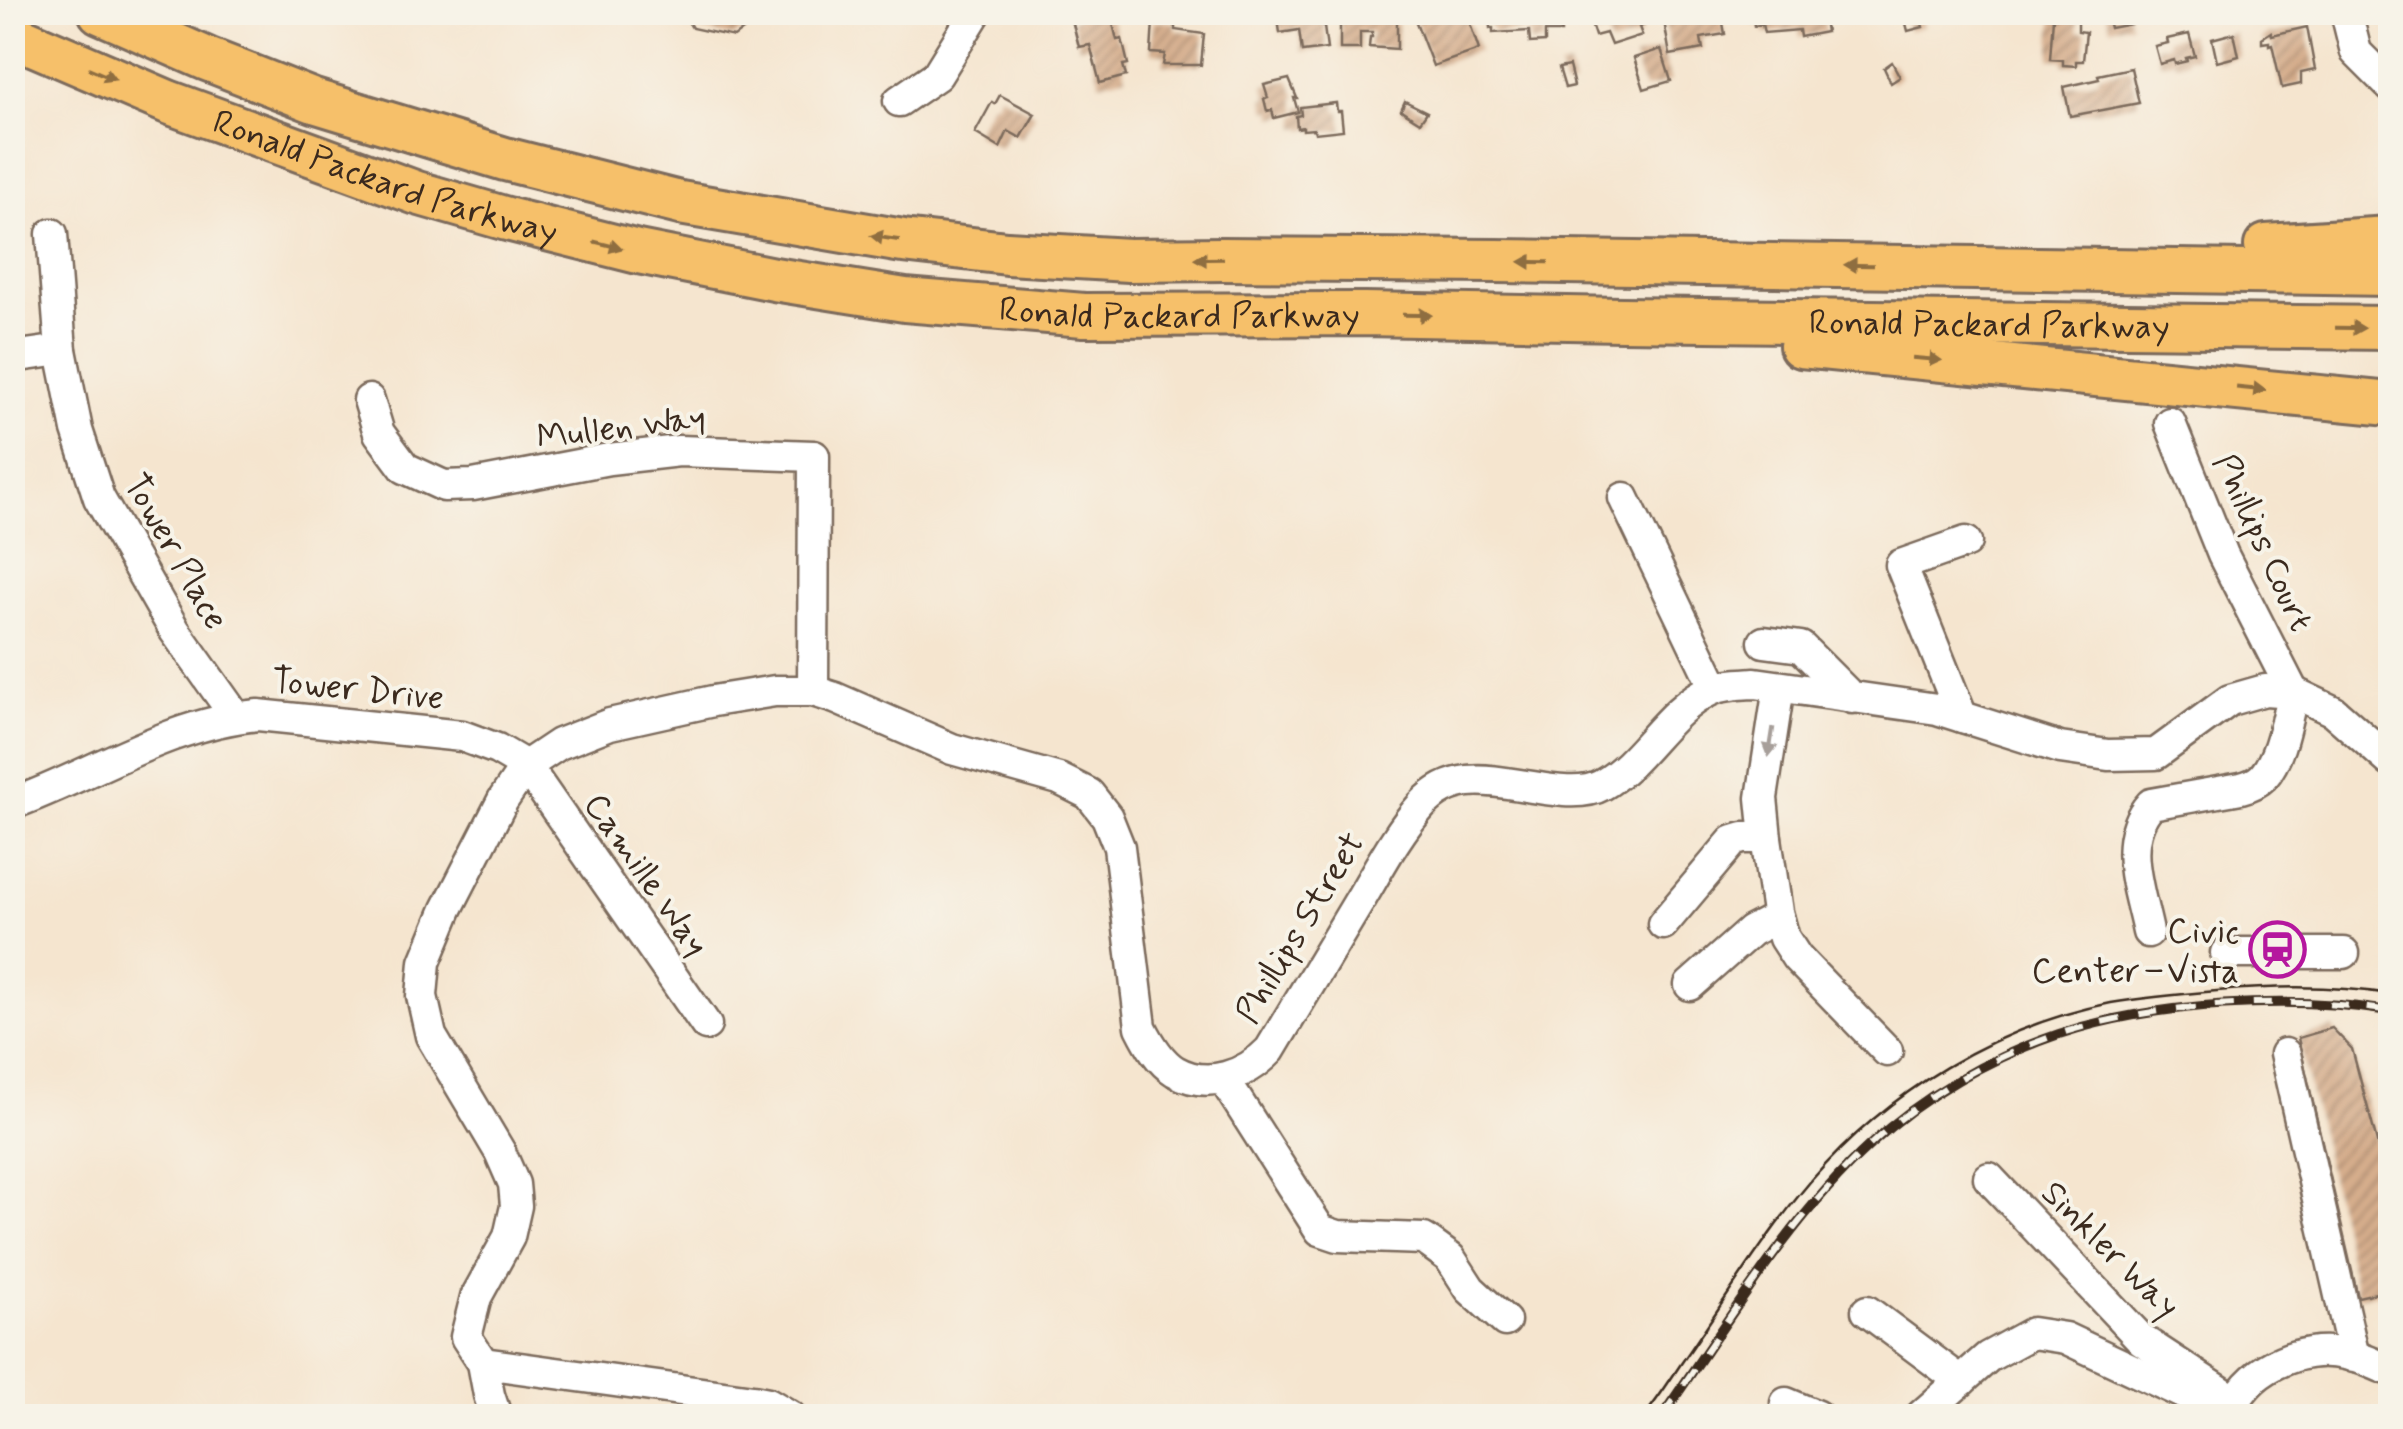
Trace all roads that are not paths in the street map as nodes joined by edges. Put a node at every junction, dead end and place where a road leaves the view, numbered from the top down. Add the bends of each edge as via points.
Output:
1 (100, 12) edge
2 (976, 12) edge
3 (2346, 12) edge
4 (12, 35) edge
5 (2390, 86) edge
6 (898, 101) dead end
7 (52, 234) dead end
8 (2390, 238) edge
9 (1956, 266) junction
10 (2390, 274) edge
11 (1622, 320) junction
12 (2390, 328) edge
13 (61, 350) junction
14 (12, 357) edge
15 (369, 400) dead end
16 (2390, 404) edge
17 (2170, 423) dead end
18 (1624, 498) dead end
19 (1966, 542) dead end
20 (1764, 642) dead end
21 (1779, 686) junction
22 (1716, 688) junction
23 (812, 691) junction
24 (2293, 692) junction
25 (1852, 698) junction
26 (236, 717) junction
27 (1962, 717) junction
28 (2390, 761) edge
29 (526, 766) junction
30 (12, 804) edge
31 (1766, 838) junction
32 (1778, 917) junction
33 (1663, 924) dead end
34 (2148, 932) dead end
35 (2226, 953) dead end
36 (2344, 953) dead end
37 (1690, 985) dead end
38 (706, 1026) dead end
39 (1887, 1051) dead end
40 (2284, 1054) dead end
41 (1223, 1078) junction
42 (1989, 1178) dead end
43 (1868, 1311) dead end
44 (1505, 1322) dead end
45 (2354, 1357) junction
46 (482, 1363) junction
47 (2390, 1370) edge
48 (1961, 1381) junction
49 (1786, 1403) dead end
50 (2231, 1411) edge
51 (496, 1416) edge
52 (790, 1416) edge
53 (1817, 1416) edge
54 (1920, 1416) edge

9 -> 1 highway, Ronald Packard Parkway via 1130,260 902,241 680,202 504,159 314,101
2 - 6 street via 937,76
3 - 5 street via 2356,52
4 -> 11 highway, Ronald Packard Parkway via 168,102 417,193 638,252 774,279 905,300 1084,315
7 - 13 street, Tower Place
8 - 9 highway
9 - 10 highway, Ronald Packard Parkway
11 -> 12 highway, Ronald Packard Parkway
11 -> 16 highway via 1811,348
13 - 14 street
13 - 26 street, Tower Place via 99,498 175,631
15 - 23 street, Mullen Way via 379,433 405,468 444,486 679,450 814,456
17 - 24 street, Phillips Court via 2224,554
18 - 22 street
19 - 27 street via 1901,565
20 - 25 street via 1801,647
21 - 22 street
21 - 25 street
21 -> 31 street via 1762,798
22 - 41 street, Phillips Street via 1600,787 1577,792 1474,780 1435,794 1392,846 1270,1050 1250,1068
23 - 29 street via 713,701 610,724
23 - 41 street via 952,749 1089,794 1119,848 1141,1026 1175,1071
24 - 27 street via 2266,690 2230,700 2156,754 2060,748
24 - 28 street via 2333,711
24 - 34 street via 2263,776 2241,788 2151,804 2143,812 2132,850
25 - 27 street
26 - 29 street, Tower Drive via 462,736
26 - 30 street, Tower Drive via 185,729
29 - 38 street, Camille Way
29 - 46 street via 447,909 426,962 422,996 431,1036 514,1184 509,1237 476,1297 466,1337
31 - 32 street
31 - 33 street via 1733,841
32 - 37 street via 1750,931
32 - 39 street via 1797,958
35 - 36 street via 2279,961
40 - 45 street
41 - 44 street via 1320,1230 1424,1239 1450,1258 1470,1289
42 - 50 street, Sinkler Way via 2142,1340
43 - 48 street
45 - 47 street
45 - 50 street via 2295,1354 2272,1366
46 - 51 street
46 - 52 street via 754,1400
48 - 50 street via 2032,1333 2066,1338
48 - 54 street
49 - 53 street

